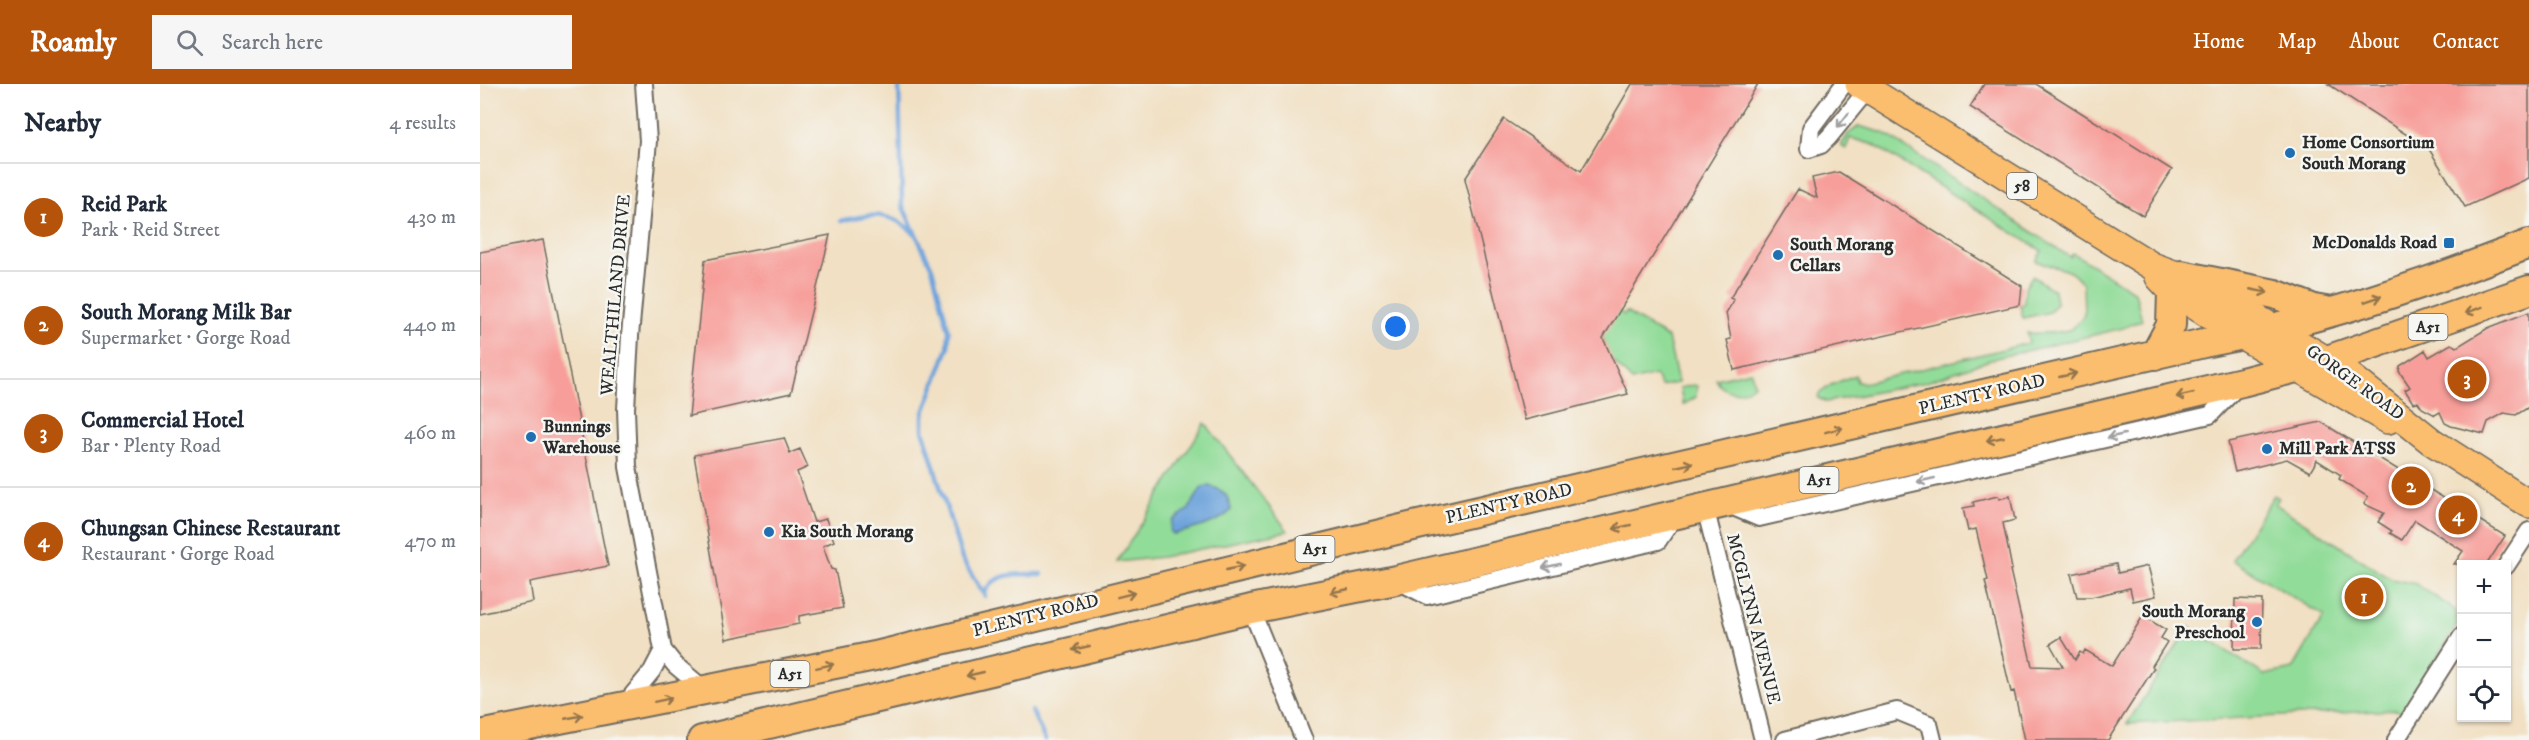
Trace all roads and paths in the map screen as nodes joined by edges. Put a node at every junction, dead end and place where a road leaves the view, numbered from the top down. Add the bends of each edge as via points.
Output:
1 (644, 84) edge
2 (1860, 85) edge
3 (2529, 244) edge
4 (2176, 283) junction
5 (2529, 290) edge
6 (2331, 312) junction
7 (2277, 328) junction
8 (2242, 336) junction
9 (2155, 355) junction
10 (2327, 360) junction
11 (2298, 368) junction
12 (2242, 382) junction
13 (2431, 441) junction
14 (1777, 444) junction
15 (1946, 450) junction
16 (1994, 464) junction
17 (1790, 487) junction
18 (2529, 504) edge
19 (1714, 505) junction
20 (2529, 531) edge
21 (2510, 560) edge
22 (1251, 609) junction
23 (2457, 644) edge
24 (663, 650) junction
25 (875, 656) junction
26 (925, 685) junction
27 (706, 691) junction
28 (620, 708) junction
29 (480, 735) edge
30 (702, 740) edge
31 (1304, 740) edge
32 (1763, 740) edge
33 (1785, 740) edge
34 (1933, 740) edge
35 (2396, 740) edge

1 - 24 street, WEALTHILAND DRIVE via 648,141 626,409 628,467
2 - 4 main road, 58
6 -> 3 highway, PLENTY ROAD / A51
4 -> 6 highway via 2275,294
4 - 7 main road, 58
4 - 8 main road, 58
4 - 9 highway via 2171,325
5 -> 10 highway, A51
6 - 7 highway, PLENTY ROAD / A51
7 - 8 highway, PLENTY ROAD / A51
7 - 10 main road, GORGE ROAD / 58
8 - 9 highway, PLENTY ROAD / A51
8 - 11 main road, 58
14 -> 9 highway, PLENTY ROAD / A51
10 - 11 highway, A51
10 - 13 main road, GORGE ROAD / 58
11 - 12 highway, A51
11 - 13 main road, GORGE ROAD / 58
12 -> 15 highway, A51
12 -> 16 street via 2210,415
13 - 18 main road, GORGE ROAD / 58
14 - 17 highway
25 -> 14 highway, PLENTY ROAD / A51 via 1405,528
15 - 16 street
15 - 17 highway, A51
16 -> 19 street via 1759,518
17 - 19 highway, A51
19 -> 22 highway, A51 via 1396,580
19 - 32 street, MCGLYNN AVENUE
20 - 21 street
22 -> 26 highway, A51
22 - 31 street
23 - 35 street
24 - 27 street
24 - 28 street via 652,671
25 - 26 highway via 893,678
27 -> 25 highway, PLENTY ROAD / A51
26 - 30 highway, A51
28 -> 27 highway, PLENTY ROAD / A51
29 -> 28 highway, PLENTY ROAD / A51
33 - 34 street via 1897,711 1929,724

